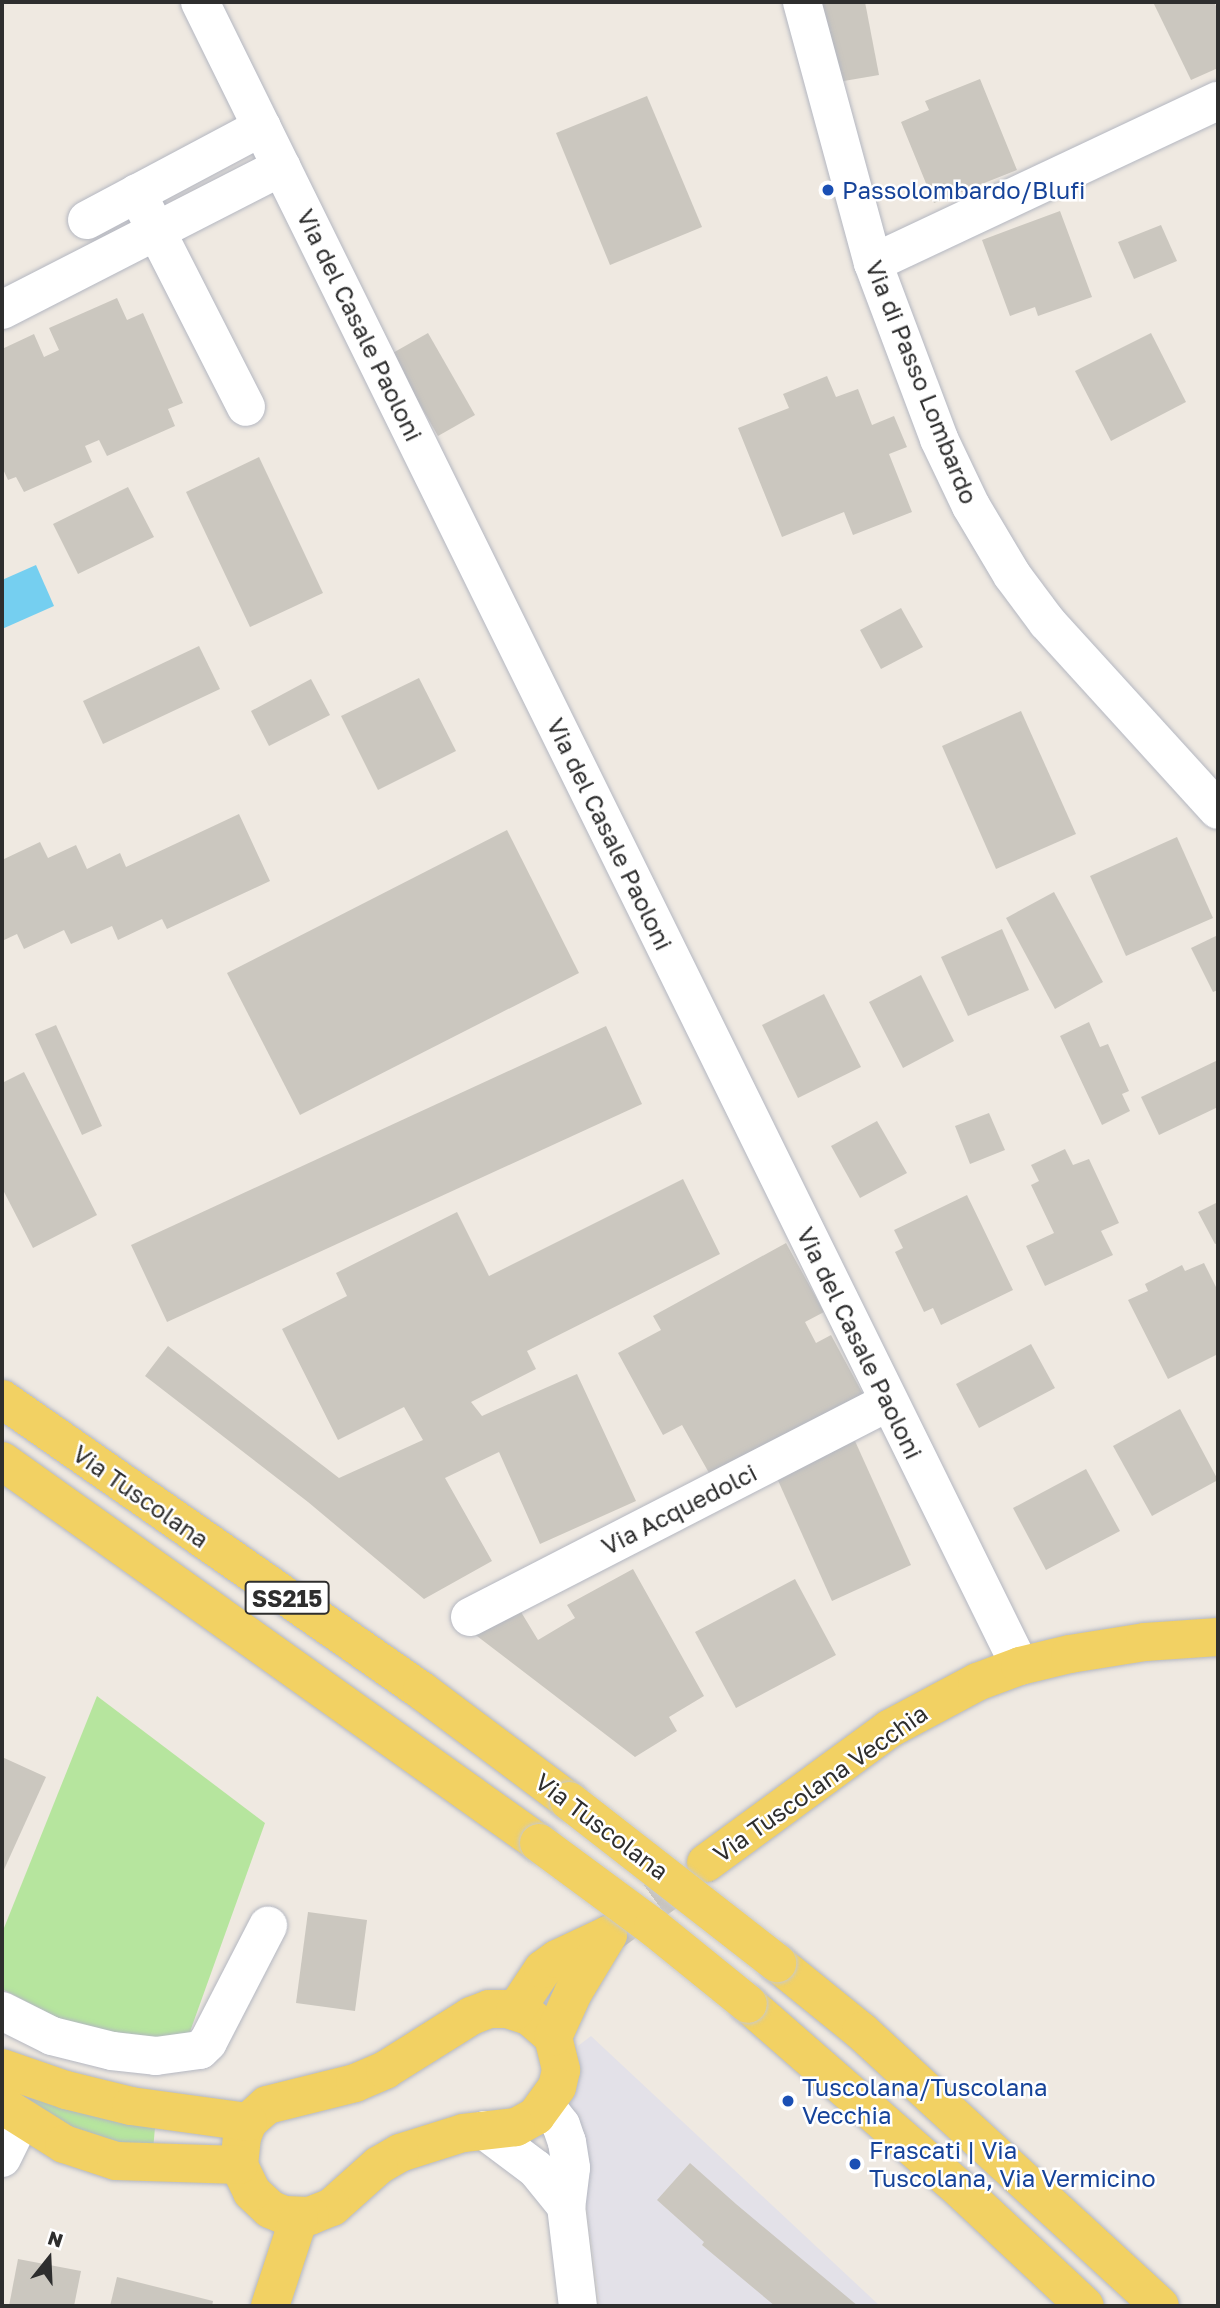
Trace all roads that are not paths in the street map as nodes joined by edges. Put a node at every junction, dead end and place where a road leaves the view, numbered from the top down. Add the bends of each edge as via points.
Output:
1 (200, 2) edge
2 (802, 2) edge
3 (1218, 101) edge
4 (262, 127) junction
5 (282, 167) junction
6 (137, 194) junction
7 (87, 220) dead end
8 (156, 231) junction
9 (873, 263) junction
10 (2, 310) edge
11 (246, 407) dead end
12 (1218, 810) edge
13 (2, 1399) edge
14 (888, 1402) junction
15 (2, 1461) edge
16 (470, 1617) dead end
17 (1218, 1637) edge
18 (1020, 1666) junction
19 (706, 1863) tunnel mouth
20 (268, 1926) dead end
21 (2, 2011) edge
22 (515, 2011) junction
23 (553, 2037) junction
24 (2, 2068) edge
25 (546, 2106) junction
26 (12, 2112) edge
27 (248, 2122) junction
28 (484, 2130) junction
29 (2, 2158) edge
30 (239, 2165) junction
31 (566, 2207) junction
32 (299, 2218) junction
33 (270, 2306) edge
34 (578, 2306) edge
35 (1086, 2306) edge
36 (1160, 2306) edge

1 - 4 street, Via del Casale Paoloni
2 - 9 street, Via di Passo Lombardo
3 - 9 street
4 - 5 street, Via del Casale Paoloni
4 - 6 street
5 - 8 street
5 - 14 street, Via del Casale Paoloni
6 - 7 street
6 - 8 street
8 - 10 street
8 - 11 street
9 - 12 street, Via di Passo Lombardo via 944,450 996,551 1047,622
13 - 36 main road, Via Tuscolana / SS215, bridge via 422,1691 778,1963 870,2040
14 - 16 street, Via Acquedolci
14 - 18 street, Via del Casale Paoloni
15 - 35 main road, Via Tuscolana / SS215, bridge via 653,1927 962,2191
17 - 18 main road, Via Tuscolana Vecchia via 1119,1646
18 - 19 main road, Via Tuscolana Vecchia via 954,1692 889,1729
20 - 21 street via 200,2050 156,2056 112,2051 52,2036
22 - 23 main road
22 - 23 main road via 543,1969 608,1935
22 - 27 main road via 489,2010 471,2016 385,2070 355,2083 267,2105
23 - 25 main road via 561,2070
24 - 27 main road via 131,2106
25 - 28 main road via 516,2127
25 - 31 street via 567,2142 571,2168
26 - 29 street
26 - 30 main road via 64,2144 116,2161
27 - 30 main road
28 - 31 street via 536,2169
28 - 32 main road via 400,2152 332,2207
30 - 32 main road via 252,2192 270,2209
31 - 34 street
32 - 33 main road

